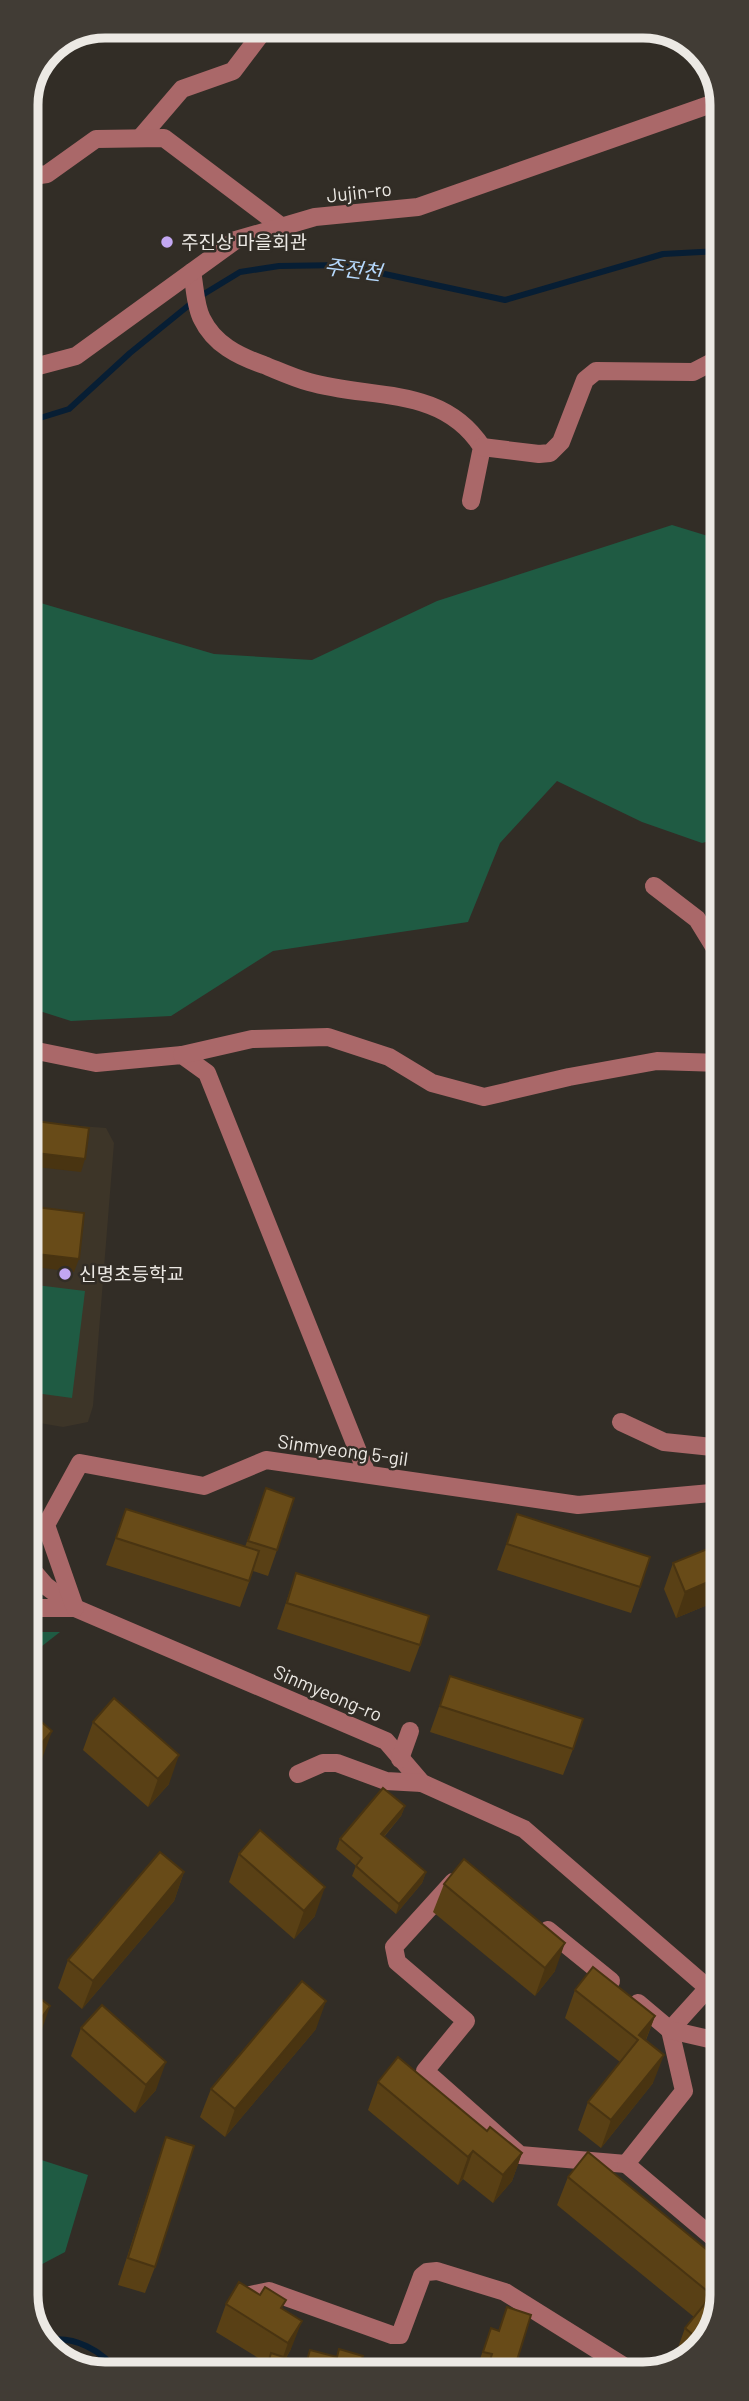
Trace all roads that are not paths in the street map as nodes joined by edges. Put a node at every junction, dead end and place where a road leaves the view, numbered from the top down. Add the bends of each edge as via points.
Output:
1 (258, 38) edge
2 (710, 104) edge
3 (140, 138) junction
4 (38, 175) edge
5 (282, 227) junction
6 (194, 279) junction
7 (710, 363) edge
8 (38, 366) edge
9 (482, 447) junction
10 (471, 500) dead end
11 (654, 886) dead end
12 (710, 940) edge
13 (38, 1051) edge
14 (183, 1055) junction
15 (710, 1064) edge
16 (621, 1422) dead end
17 (710, 1447) edge
18 (367, 1474) junction
19 (710, 1493) edge
20 (38, 1577) edge
21 (38, 1608) edge
22 (75, 1608) junction
23 (410, 1731) dead end
24 (400, 1759) junction
25 (298, 1774) dead end
26 (422, 1783) junction
27 (468, 1865) edge
28 (532, 1917) edge
29 (710, 1987) edge
30 (710, 1995) edge
31 (670, 2030) junction
32 (710, 2039) edge
33 (626, 2164) junction
34 (710, 2235) edge
35 (241, 2302) edge
36 (617, 2362) edge

1 - 3 street via 233,71 182,89
2 - 5 street, Jujin-ro via 418,207 315,217
3 - 4 street via 96,139 47,174
3 - 5 street via 164,138
5 - 6 street, Jujin-ro via 236,240
6 - 8 street, Jujin-ro via 76,356
6 - 9 street via 200,313 213,336 237,355 310,382 413,399 435,407 459,420
7 - 9 street via 693,372 596,372 585,380 561,442 550,453
9 - 10 street
11 - 12 street via 697,919
13 - 14 street via 96,1063
14 - 15 street via 252,1040 328,1037 389,1057 432,1083 484,1097 657,1061
14 - 18 street via 207,1073
16 - 17 street via 664,1442
18 - 19 street, Sinmyeong 5-gil via 578,1504
18 - 22 street, Sinmyeong 5-gil via 266,1460 204,1486 80,1464 46,1525
20 - 22 street, Sinmyeong-ro
21 - 22 street
22 - 24 street, Sinmyeong-ro via 386,1741
23 - 24 street
24 - 26 street, Sinmyeong-ro
25 - 26 street via 323,1763 337,1763 386,1782
26 - 29 street, Sinmyeong-ro via 524,1829
27 - 33 street via 394,1947 397,1962 466,2021 425,2071 520,2155
28 - 31 street
30 - 31 street
31 - 32 street
31 - 33 street via 684,2091
33 - 34 street
35 - 36 street via 269,2291 400,2334 422,2276 437,2271 505,2292

